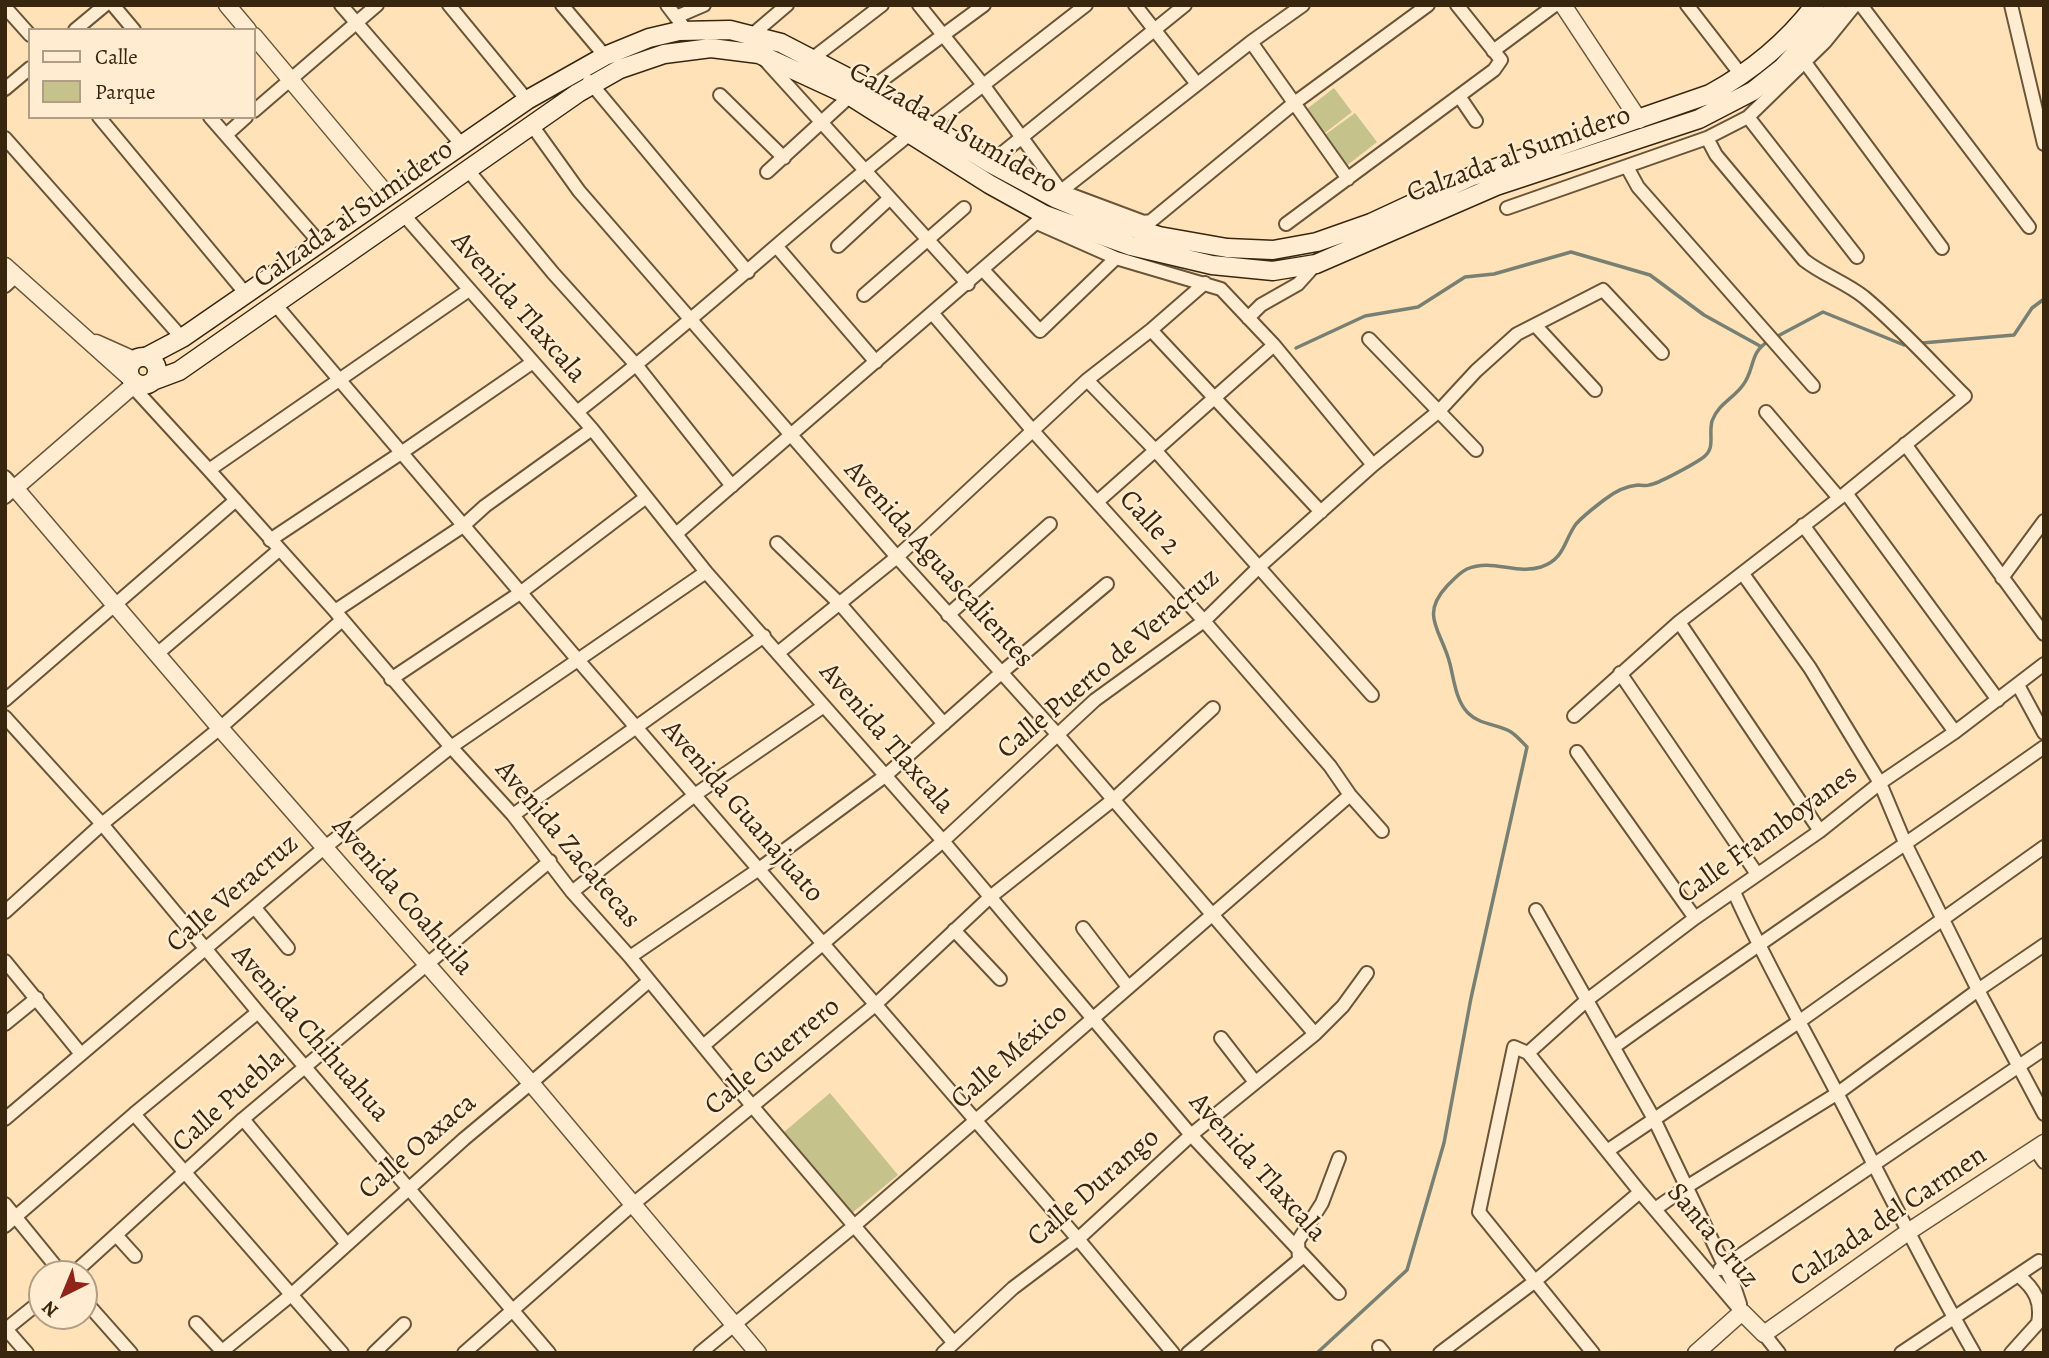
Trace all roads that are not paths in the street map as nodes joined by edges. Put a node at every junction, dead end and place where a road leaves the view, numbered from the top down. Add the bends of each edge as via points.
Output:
1 (105, 5) edge
2 (113, 5) edge
3 (228, 5) edge
4 (341, 5) edge
5 (377, 5) edge
6 (449, 5) edge
7 (562, 5) edge
8 (667, 5) edge
9 (704, 5) edge
10 (787, 5) edge
11 (882, 5) edge
12 (919, 5) edge
13 (984, 5) edge
14 (1086, 5) edge
15 (1135, 5) edge
16 (1185, 5) edge
17 (1302, 5) edge
18 (1428, 5) edge
19 (1457, 5) edge
20 (1555, 5) edge
21 (1563, 5) edge
22 (1687, 5) edge
23 (1815, 5) edge
24 (1836, 5) edge
25 (1855, 5) edge
26 (1861, 5) edge
27 (2011, 5) edge
28 (5, 7) edge
29 (357, 23) junction
30 (681, 24) junction
31 (77, 28) edge
32 (132, 28) edge
33 (246, 28) edge
34 (1155, 31) junction
35 (28, 33) edge
36 (753, 34) junction
37 (943, 36) junction
38 (256, 38) edge
39 (1251, 42) junction
40 (759, 54) junction
41 (605, 56) junction
42 (1497, 56) junction
43 (813, 58) junction
44 (1801, 58) junction
45 (580, 69) junction
46 (28, 70) edge
47 (1742, 76) junction
48 (290, 79) junction
49 (1197, 84) junction
50 (592, 85) junction
51 (984, 86) junction
52 (5, 89) edge
53 (870, 89) junction
54 (720, 95) dead end
55 (850, 96) junction
56 (1460, 96) junction
57 (527, 100) junction
58 (1293, 104) junction
59 (256, 109) edge
60 (1748, 117) junction
61 (101, 119) edge
62 (212, 119) edge
63 (244, 119) edge
64 (1640, 120) junction
65 (1476, 121) dead end
66 (531, 124) junction
67 (821, 124) junction
68 (932, 125) junction
69 (910, 134) junction
70 (226, 135) junction
71 (1022, 136) junction
72 (5, 138) edge
73 (1707, 138) junction
74 (2043, 140) edge
75 (463, 146) junction
76 (784, 158) junction
77 (990, 163) junction
78 (1627, 167) junction
79 (467, 169) junction
80 (864, 170) junction
81 (767, 172) dead end
82 (1348, 179) junction
83 (1059, 195) junction
84 (388, 196) junction
85 (890, 198) junction
86 (964, 208) dead end
87 (1507, 208) dead end
88 (403, 214) junction
89 (1041, 219) junction
90 (1286, 224) dead end
91 (2029, 228) dead end
92 (928, 238) junction
93 (320, 243) junction
94 (838, 246) dead end
95 (777, 247) junction
96 (1942, 248) dead end
97 (1857, 257) dead end
98 (1116, 258) junction
99 (1316, 264) junction
100 (984, 271) junction
101 (748, 272) junction
102 (9, 276) edge
103 (968, 284) junction
104 (1205, 284) junction
105 (469, 290) junction
106 (246, 294) junction
107 (864, 295) dead end
108 (274, 303) junction
109 (933, 314) junction
110 (1248, 318) junction
111 (691, 319) junction
112 (1535, 325) junction
113 (1151, 330) junction
114 (182, 338) junction
115 (1369, 339) dead end
116 (1274, 345) junction
117 (1661, 353) dead end
118 (533, 362) junction
119 (877, 362) junction
120 (637, 366) junction
121 (136, 373) junction
122 (339, 380) junction
123 (1087, 380) junction
124 (1813, 386) dead end
125 (1595, 390) dead end
126 (1216, 398) junction
127 (1439, 411) junction
128 (577, 412) junction
129 (1766, 412) dead end
130 (592, 429) junction
131 (1033, 431) junction
132 (790, 436) junction
133 (1905, 444) junction
134 (1155, 450) junction
135 (1476, 450) dead end
136 (401, 453) junction
137 (1373, 465) junction
138 (209, 470) junction
139 (732, 486) junction
140 (9, 487) edge
141 (1842, 495) junction
142 (645, 498) junction
143 (236, 500) junction
144 (1097, 502) junction
145 (1321, 512) junction
146 (2044, 521) edge
147 (1050, 524) dead end
148 (1803, 525) junction
149 (463, 526) junction
150 (676, 534) junction
151 (270, 540) junction
152 (777, 543) dead end
153 (279, 550) junction
154 (897, 558) junction
155 (1260, 566) junction
156 (706, 572) junction
157 (1743, 574) junction
158 (2002, 578) junction
159 (1107, 584) dead end
160 (520, 593) junction
161 (840, 604) junction
162 (115, 605) junction
163 (338, 615) junction
164 (948, 615) junction
165 (1204, 621) junction
166 (1679, 622) junction
167 (2044, 635) edge
168 (764, 636) junction
169 (778, 653) junction
170 (158, 654) junction
171 (578, 660) junction
172 (2044, 664) edge
173 (1001, 673) junction
174 (1620, 673) junction
175 (391, 679) junction
176 (2018, 685) junction
177 (1372, 695) dead end
178 (1998, 700) junction
179 (5, 701) edge
180 (824, 706) junction
181 (1213, 708) dead end
182 (1574, 716) dead end
183 (5, 717) edge
184 (944, 724) junction
185 (220, 728) junction
186 (637, 728) junction
187 (1955, 732) junction
188 (2044, 733) edge
189 (1057, 734) junction
190 (451, 747) junction
191 (2044, 747) edge
192 (1577, 752) dead end
193 (885, 776) junction
194 (1881, 783) junction
195 (696, 794) junction
196 (1350, 795) junction
197 (1114, 799) junction
198 (513, 815) junction
199 (102, 824) junction
200 (1382, 831) dead end
201 (1820, 831) junction
202 (943, 841) junction
203 (1906, 845) junction
204 (2044, 847) edge
205 (324, 848) junction
206 (550, 861) junction
207 (759, 869) junction
208 (1757, 874) junction
209 (572, 892) junction
210 (1734, 892) junction
211 (989, 898) junction
212 (256, 908) junction
213 (1536, 910) dead end
214 (5, 912) edge
215 (1212, 915) junction
216 (1943, 917) junction
217 (1695, 918) junction
218 (1083, 928) dead end
219 (954, 930) junction
220 (823, 944) junction
221 (1757, 944) junction
222 (2044, 945) edge
223 (288, 948) dead end
224 (206, 950) junction
225 (630, 957) junction
226 (5, 961) edge
227 (426, 966) junction
228 (1367, 973) dead end
229 (1000, 979) dead end
230 (649, 981) junction
231 (1128, 987) junction
232 (1978, 990) junction
233 (37, 998) junction
234 (1587, 1000) junction
235 (875, 1005) junction
236 (258, 1012) junction
237 (1092, 1018) junction
238 (1800, 1021) junction
239 (5, 1024) edge
240 (1315, 1034) junction
241 (1221, 1038) dead end
242 (703, 1046) junction
243 (1614, 1047) junction
244 (2044, 1049) edge
245 (1528, 1053) junction
246 (81, 1054) junction
247 (305, 1066) junction
248 (2019, 1067) junction
249 (1255, 1082) junction
250 (531, 1083) junction
251 (1838, 1093) junction
252 (754, 1107) junction
253 (134, 1114) junction
254 (2044, 1114) edge
255 (5, 1119) edge
256 (243, 1119) junction
257 (1654, 1119) junction
258 (975, 1121) junction
259 (1191, 1135) junction
260 (1607, 1152) junction
261 (2041, 1152) edge
262 (1339, 1158) dead end
263 (1875, 1165) junction
264 (186, 1171) junction
265 (1688, 1186) junction
266 (409, 1187) junction
267 (1640, 1192) junction
268 (5, 1204) edge
269 (632, 1205) junction
270 (1655, 1209) junction
271 (16, 1216) junction
272 (5, 1226) edge
273 (855, 1226) junction
274 (1908, 1232) junction
275 (116, 1235) junction
276 (1078, 1239) junction
277 (346, 1243) junction
278 (1299, 1251) junction
279 (135, 1256) dead end
280 (51, 1260) edge
281 (88, 1260) edge
282 (2039, 1261) dead end
283 (1724, 1265) junction
284 (1713, 1275) junction
285 (2019, 1276) junction
286 (1534, 1282) junction
287 (1339, 1293) dead end
288 (291, 1295) junction
289 (513, 1308) junction
290 (28, 1311) edge
291 (1742, 1311) junction
292 (98, 1316) edge
293 (1954, 1318) junction
294 (2041, 1321) edge
295 (196, 1323) dead end
296 (404, 1324) dead end
297 (733, 1324) junction
298 (6, 1329) edge
299 (1764, 1334) junction
300 (954, 1343) junction
301 (221, 1352) edge
302 (27, 1353) edge
303 (131, 1353) edge
304 (342, 1353) edge
305 (374, 1353) edge
306 (464, 1353) edge
307 (549, 1353) edge
308 (700, 1353) edge
309 (758, 1353) edge
310 (943, 1353) edge
311 (1173, 1353) edge
312 (1188, 1353) edge
313 (1440, 1353) edge
314 (1593, 1353) edge
315 (1696, 1353) edge
316 (1779, 1353) edge
317 (1901, 1353) edge
318 (1974, 1353) edge
319 (2011, 1353) edge

1 - 31 street
2 - 32 street
3 - 33 street
4 - 29 street
5 - 29 street
6 - 57 street
7 - 41 street
8 - 30 street
9 - 30 street
10 - 36 street
11 - 43 street
12 - 37 street
13 - 37 street
14 - 51 street
15 - 34 street
16 - 34 street
17 - 39 street
18 - 58 street
19 - 42 street
20 - 42 street
21 - 64 street
22 - 47 street
23 - 47 main road, Calzada al Sumidero via 1777,48
24 - 44 main road, Calzada al Sumidero
25 - 44 street via 1825,42
26 - 91 street
27 - 74 street
28 - 35 street
29 - 48 street
29 - 75 street
30 - 36 main road, Calzada al Sumidero
30 - 41 main road, Calzada al Sumidero
34 - 49 street
34 - 71 street
36 - 43 main road, Calzada al Sumidero
37 - 51 street
37 - 53 street
38 - 48 street
39 - 49 street
39 - 58 street
40 - 50 main road, Calzada al Sumidero via 711,48 672,52 635,63
40 - 55 main road, Calzada al Sumidero
40 - 67 street
41 - 45 main road, Calzada al Sumidero
42 - 56 street via 1494,70
43 - 53 main road, Calzada al Sumidero
44 - 60 street
44 - 96 street
44 - 99 main road, Calzada al Sumidero via 1753,91 1699,119 1496,186
45 - 50 street
45 - 57 main road, Calzada al Sumidero
46 - 52 street
47 - 64 main road, Calzada al Sumidero via 1710,94
48 - 59 street
48 - 84 street
49 - 83 street
50 - 66 main road, Calzada al Sumidero
50 - 101 street
51 - 68 street
51 - 71 street
53 - 68 main road, Calzada al Sumidero
54 - 76 street
55 - 67 street
55 - 69 main road, Calzada al Sumidero
56 - 65 street
56 - 82 street
57 - 75 main road, Calzada al Sumidero
58 - 82 street
58 - 83 street via 1152,221
60 - 73 street
60 - 97 street
61 - 106 street
62 - 70 street
63 - 70 street
64 - 83 main road, Calzada al Sumidero via 1470,177 1371,223 1317,242 1273,250 1227,248 1159,236 1100,218
66 - 79 main road, Calzada al Sumidero
66 - 111 street, Avenida Aguascalientes via 579,191
67 - 76 street
67 - 80 street
68 - 77 main road, Calzada al Sumidero
69 - 80 street
69 - 89 main road, Calzada al Sumidero
70 - 93 street
71 - 77 street
71 - 83 street
72 - 114 street
73 - 78 street
73 - 133 street via 1716,155 1804,260 1866,299 1965,396
75 - 84 main road, Calzada al Sumidero
76 - 81 street
77 - 83 main road, Calzada al Sumidero
78 - 87 street
78 - 124 street via 1647,198
79 - 88 main road, Calzada al Sumidero
79 - 120 street
80 - 85 street
80 - 95 street
82 - 90 street
84 - 93 main road, Calzada al Sumidero
85 - 92 street
85 - 94 street
86 - 92 street
88 - 105 street, Avenida Tlaxcala
88 - 108 main road, Calzada al Sumidero
89 - 98 street
89 - 99 main road, Calzada al Sumidero via 1212,265 1273,271
89 - 100 street
92 - 103 street
92 - 107 street
93 - 106 main road, Calzada al Sumidero
95 - 101 street
95 - 119 street
98 - 100 street via 1040,331
98 - 104 street
99 - 110 street via 1298,284
100 - 103 street
101 - 111 street
102 - 121 street
103 - 109 street
104 - 110 street via 1221,289
104 - 113 street
105 - 118 street, Avenida Tlaxcala
105 - 122 street
106 - 114 main road, Calzada al Sumidero
108 - 121 main road, Calzada al Sumidero via 179,371 148,385
108 - 122 street, Avenida Guanajuato
109 - 119 street
109 - 131 street, Calle 2
110 - 116 street
111 - 120 street
111 - 132 street, Avenida Aguascalientes
112 - 117 street, Calle Puerto de Veracruz via 1603,290
112 - 125 street
112 - 127 street, Calle Puerto de Veracruz via 1517,334
113 - 123 street
113 - 126 street
114 - 121 main road, Calzada al Sumidero
115 - 127 street
116 - 126 street
116 - 137 street
118 - 128 street, Avenida Tlaxcala
118 - 136 street
119 - 132 street
120 - 128 street
120 - 139 street
121 - 138 street, Avenida Zacatecas
121 - 140 street
122 - 136 street, Avenida Guanajuato
122 - 138 street
123 - 131 street
123 - 134 street
126 - 134 street
126 - 145 street
127 - 135 street
127 - 137 street, Calle Puerto de Veracruz
128 - 130 street, Avenida Tlaxcala
129 - 141 street
130 - 142 street, Avenida Tlaxcala
130 - 149 street
131 - 144 street, Calle 2
131 - 154 street
132 - 139 street
132 - 154 street, Avenida Aguascalientes
133 - 141 street
133 - 158 street
134 - 144 street
134 - 155 street
136 - 149 street, Avenida Guanajuato
136 - 151 street
137 - 145 street, Calle Puerto de Veracruz
138 - 143 street, Avenida Zacatecas
139 - 150 street
140 - 162 street, Avenida Coahuila
141 - 148 street
141 - 178 street
142 - 150 street, Avenida Tlaxcala
142 - 160 street
143 - 151 street, Avenida Zacatecas
143 - 162 street
144 - 165 street, Calle 2
145 - 155 street, Calle Puerto de Veracruz
146 - 158 street
147 - 164 street
148 - 157 street
148 - 187 street
149 - 160 street, Avenida Guanajuato
149 - 163 street
150 - 156 street, Avenida Tlaxcala
151 - 153 street, Avenida Zacatecas
152 - 161 street
153 - 163 street, Avenida Zacatecas
153 - 170 street
154 - 161 street
154 - 164 street, Avenida Aguascalientes
155 - 165 street, Calle Puerto de Veracruz
155 - 177 street
156 - 168 street, Avenida Tlaxcala
156 - 171 street, Calle Veracruz
157 - 166 street
157 - 194 street via 1810,668
158 - 167 street
159 - 173 street
160 - 171 street, Avenida Guanajuato
160 - 175 street
161 - 169 street
161 - 184 street
162 - 170 street, Avenida Coahuila
162 - 179 street
163 - 175 street, Avenida Zacatecas
163 - 185 street
164 - 173 street, Avenida Aguascalientes
165 - 189 street, Calle Puerto de Veracruz via 1095,700
165 - 196 street, Calle 2
166 - 174 street
166 - 201 street
168 - 169 street, Avenida Tlaxcala
168 - 186 street
169 - 180 street, Avenida Tlaxcala
170 - 185 street, Avenida Coahuila
171 - 186 street, Avenida Guanajuato
171 - 190 street, Calle Veracruz
172 - 176 street, Calle Framboyanes
173 - 184 street
173 - 189 street, Avenida Aguascalientes
174 - 182 street
174 - 208 street
175 - 190 street, Avenida Zacatecas
176 - 178 street, Calle Framboyanes
176 - 188 street
178 - 187 street, Calle Framboyanes
180 - 193 street, Avenida Tlaxcala
180 - 195 street
181 - 197 street, Calle Guerrero
183 - 199 street, Avenida Chihuahua
184 - 193 street
185 - 199 street
185 - 205 street, Avenida Coahuila
186 - 195 street, Avenida Guanajuato
186 - 198 street
187 - 194 street, Calle Framboyanes
189 - 197 street, Avenida Aguascalientes
189 - 202 street, Calle Puerto de Veracruz
190 - 198 street, Avenida Zacatecas
190 - 205 street, Calle Veracruz
191 - 203 street
192 - 217 street
193 - 202 street, Avenida Tlaxcala
193 - 207 street
194 - 201 street, Calle Framboyanes
194 - 203 street
195 - 207 street, Avenida Guanajuato
195 - 209 street
196 - 200 street, Calle 2
196 - 215 street, Calle México
197 - 211 street, Calle Guerrero
197 - 215 street, Avenida Aguascalientes
198 - 206 street, Avenida Zacatecas
199 - 214 street
199 - 224 street, Avenida Chihuahua
201 - 208 street, Calle Framboyanes
202 - 211 street, Avenida Tlaxcala
202 - 220 street, Calle Puerto de Veracruz
203 - 216 street
203 - 221 street
204 - 216 street
205 - 212 street, Calle Veracruz
205 - 227 street, Avenida Coahuila
206 - 209 street, Avenida Zacatecas
206 - 227 street, Calle Puebla
207 - 220 street, Avenida Guanajuato
207 - 225 street
208 - 210 street, Calle Framboyanes
209 - 225 street, Avenida Zacatecas
210 - 217 street, Calle Framboyanes
210 - 221 street
211 - 219 street, Calle Guerrero
211 - 237 street, Avenida Tlaxcala
212 - 223 street
212 - 224 street, Calle Veracruz
213 - 234 street
215 - 231 street, Calle México
215 - 240 street, Avenida Aguascalientes
216 - 232 street
216 - 238 street
217 - 234 street, Calle Framboyanes
218 - 231 street
219 - 229 street
219 - 235 street, Calle Guerrero
220 - 235 street, Avenida Guanajuato
220 - 242 street, Calle Puerto de Veracruz
221 - 238 street
221 - 243 street
222 - 232 street
224 - 236 street, Avenida Chihuahua
224 - 246 street, Calle Veracruz
225 - 230 street, Avenida Zacatecas
226 - 233 street
227 - 247 street, Calle Puebla
227 - 250 street, Avenida Coahuila
228 - 240 street, Calle Durango
230 - 242 street, Avenida Zacatecas
230 - 250 street, Calle Oaxaca
231 - 237 street, Calle México
232 - 248 street
232 - 251 street
233 - 239 street
233 - 246 street
234 - 243 street
234 - 245 street, Calle Framboyanes
235 - 252 street, Calle Guerrero
235 - 258 street, Avenida Guanajuato
236 - 247 street, Avenida Chihuahua
236 - 253 street
237 - 258 street, Calle México
237 - 259 street, Avenida Tlaxcala
238 - 251 street
238 - 257 street
240 - 249 street, Calle Durango
241 - 249 street
242 - 252 street, Avenida Zacatecas
243 - 257 street
244 - 248 street
245 - 260 street, Santa Cruz
245 - 286 street via 1514,1047 1479,1212
246 - 255 street, Calle Veracruz
247 - 256 street, Calle Puebla
247 - 266 street, Avenida Chihuahua
248 - 254 street
248 - 263 street
249 - 259 street, Calle Durango
250 - 266 street, Calle Oaxaca
250 - 269 street, Avenida Coahuila
251 - 263 street
251 - 265 street
252 - 269 street, Calle Guerrero
252 - 273 street, Avenida Zacatecas
253 - 264 street
253 - 271 street
256 - 264 street, Calle Puebla
256 - 277 street
257 - 260 street
257 - 265 street
258 - 273 street, Calle México
258 - 276 street, Avenida Guanajuato
259 - 276 street, Calle Durango
259 - 278 street, Avenida Tlaxcala
260 - 267 street, Santa Cruz
261 - 274 street, Calzada del Carmen
262 - 278 street via 1322,1203 1298,1241
263 - 274 street
263 - 283 street
264 - 275 street, Calle Puebla
264 - 288 street
265 - 270 street
265 - 283 street
266 - 277 street, Calle Oaxaca
266 - 289 street, Avenida Chihuahua
267 - 270 street, Santa Cruz
267 - 286 street
268 - 271 street
269 - 289 street, Calle Guerrero
269 - 297 street, Avenida Coahuila
270 - 284 street, Santa Cruz
271 - 272 street
271 - 280 street
273 - 297 street, Calle México
273 - 300 street, Avenida Zacatecas
274 - 293 street
274 - 299 street, Calzada del Carmen
275 - 279 street
275 - 281 street, Calle Puebla
276 - 300 street, Calle Durango via 1013,1288
276 - 311 street, Avenida Guanajuato
277 - 288 street, Calle Oaxaca
278 - 287 street, Avenida Tlaxcala
278 - 312 street via 1299,1260
282 - 285 street
283 - 284 street
283 - 291 street
284 - 291 street, Santa Cruz
285 - 293 street
285 - 294 street via 2035,1292
286 - 313 street
286 - 314 street
288 - 301 street, Calle Oaxaca
288 - 304 street
289 - 306 street, Calle Guerrero
289 - 307 street, Avenida Chihuahua
290 - 298 street
291 - 299 street, Santa Cruz
291 - 315 street
292 - 303 street
293 - 317 street
293 - 318 street
294 - 319 street
295 - 301 street
296 - 305 street
297 - 308 street, Calle México
297 - 309 street, Avenida Coahuila
298 - 302 street
299 - 316 street, Santa Cruz
300 - 310 street, Calle Durango

